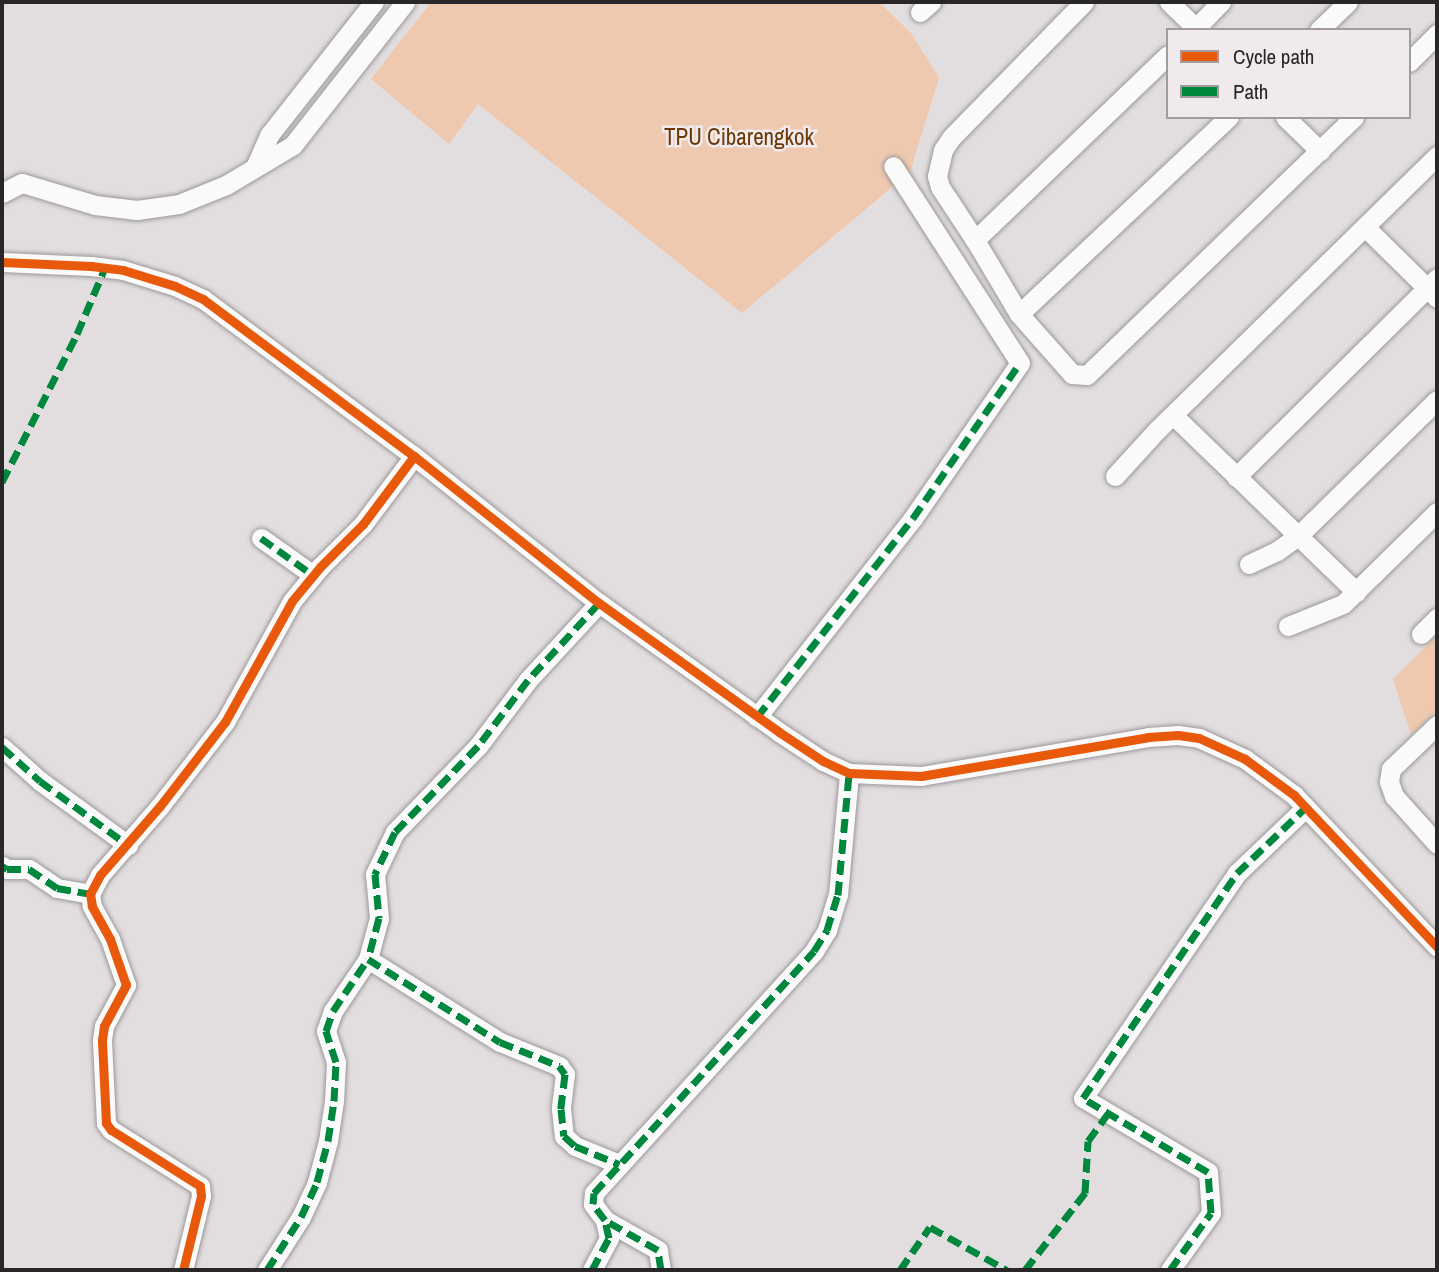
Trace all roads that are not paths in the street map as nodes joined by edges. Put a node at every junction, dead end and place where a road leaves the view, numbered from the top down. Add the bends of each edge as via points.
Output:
1 (374, 2) edge
2 (405, 2) edge
3 (1084, 2) edge
4 (1169, 2) edge
5 (1221, 2) edge
6 (1348, 2) edge
7 (1195, 28) edge
8 (1197, 28) edge
9 (1321, 28) edge
10 (1437, 34) edge
11 (1166, 57) edge
12 (1411, 60) edge
13 (1226, 119) edge
14 (1287, 119) edge
15 (1352, 119) edge
16 (1320, 151) junction
17 (1437, 156) edge
18 (893, 166) dead end
19 (255, 167) junction
20 (2, 193) edge
21 (1365, 227) junction
22 (975, 240) junction
23 (2, 262) edge
24 (1434, 288) edge
25 (1020, 314) junction
26 (1437, 400) edge
27 (1173, 415) junction
28 (414, 456) junction
29 (1115, 476) dead end
30 (1236, 477) junction
31 (1437, 512) edge
32 (1298, 536) junction
33 (261, 538) dead end
34 (1249, 564) dead end
35 (313, 575) junction
36 (1356, 592) junction
37 (599, 603) junction
38 (1437, 618) edge
39 (1289, 626) dead end
40 (1421, 634) dead end
41 (757, 717) junction
42 (1437, 725) edge
43 (2, 747) edge
44 (849, 773) junction
45 (1306, 807) junction
46 (1435, 837) edge
47 (128, 845) junction
48 (2, 866) edge
49 (90, 894) junction
50 (1437, 947) edge
51 (368, 960) junction
52 (620, 1164) junction
53 (606, 1220) junction
54 (183, 1270) edge
55 (267, 1270) edge
56 (592, 1270) edge
57 (661, 1270) edge
58 (1170, 1270) edge

1 - 19 street via 270,134
2 - 19 street via 293,145
3 - 22 street via 943,150 937,176 940,187
4 - 7 street
5 - 8 street
6 - 9 street
10 - 12 street
11 - 22 street
13 - 25 street
14 - 16 street
15 - 16 street
16 - 25 street via 1087,375 1072,373
17 - 21 street
18 - 41 street via 1020,363 913,518
19 - 20 street via 226,186 179,204 137,209 95,205 35,184 22,183
21 - 24 street
21 - 27 street
22 - 25 street
23 - 28 street via 105,268 175,286 203,299
24 - 30 street
26 - 32 street
27 - 29 street
27 - 30 street
28 - 35 street via 363,524
28 - 37 street
30 - 32 street
31 - 36 street
32 - 34 street
32 - 36 street
33 - 35 street
35 - 47 street via 292,601 225,722
36 - 39 street via 1331,612
37 - 41 street
37 - 51 street via 528,680 478,746 395,832 375,874 379,918
38 - 40 street
41 - 44 street
42 - 46 street via 1390,773 1394,796
43 - 47 street via 40,781
44 - 45 street via 921,776 1178,735 1199,738 1245,759
44 - 52 street via 838,895 827,930 814,951
45 - 50 street
45 - 58 street via 1237,873 1083,1098 1208,1172 1211,1213
47 - 49 street via 100,875
48 - 49 street via 29,869 57,888
49 - 54 street via 126,985 104,1026 106,1123 200,1186
51 - 52 street via 500,1042 559,1066 565,1074 564,1136 575,1146
51 - 55 street via 333,1011 326,1031 336,1062 334,1101 317,1182
52 - 53 street via 592,1198
53 - 56 street via 609,1238
53 - 57 street via 658,1251

